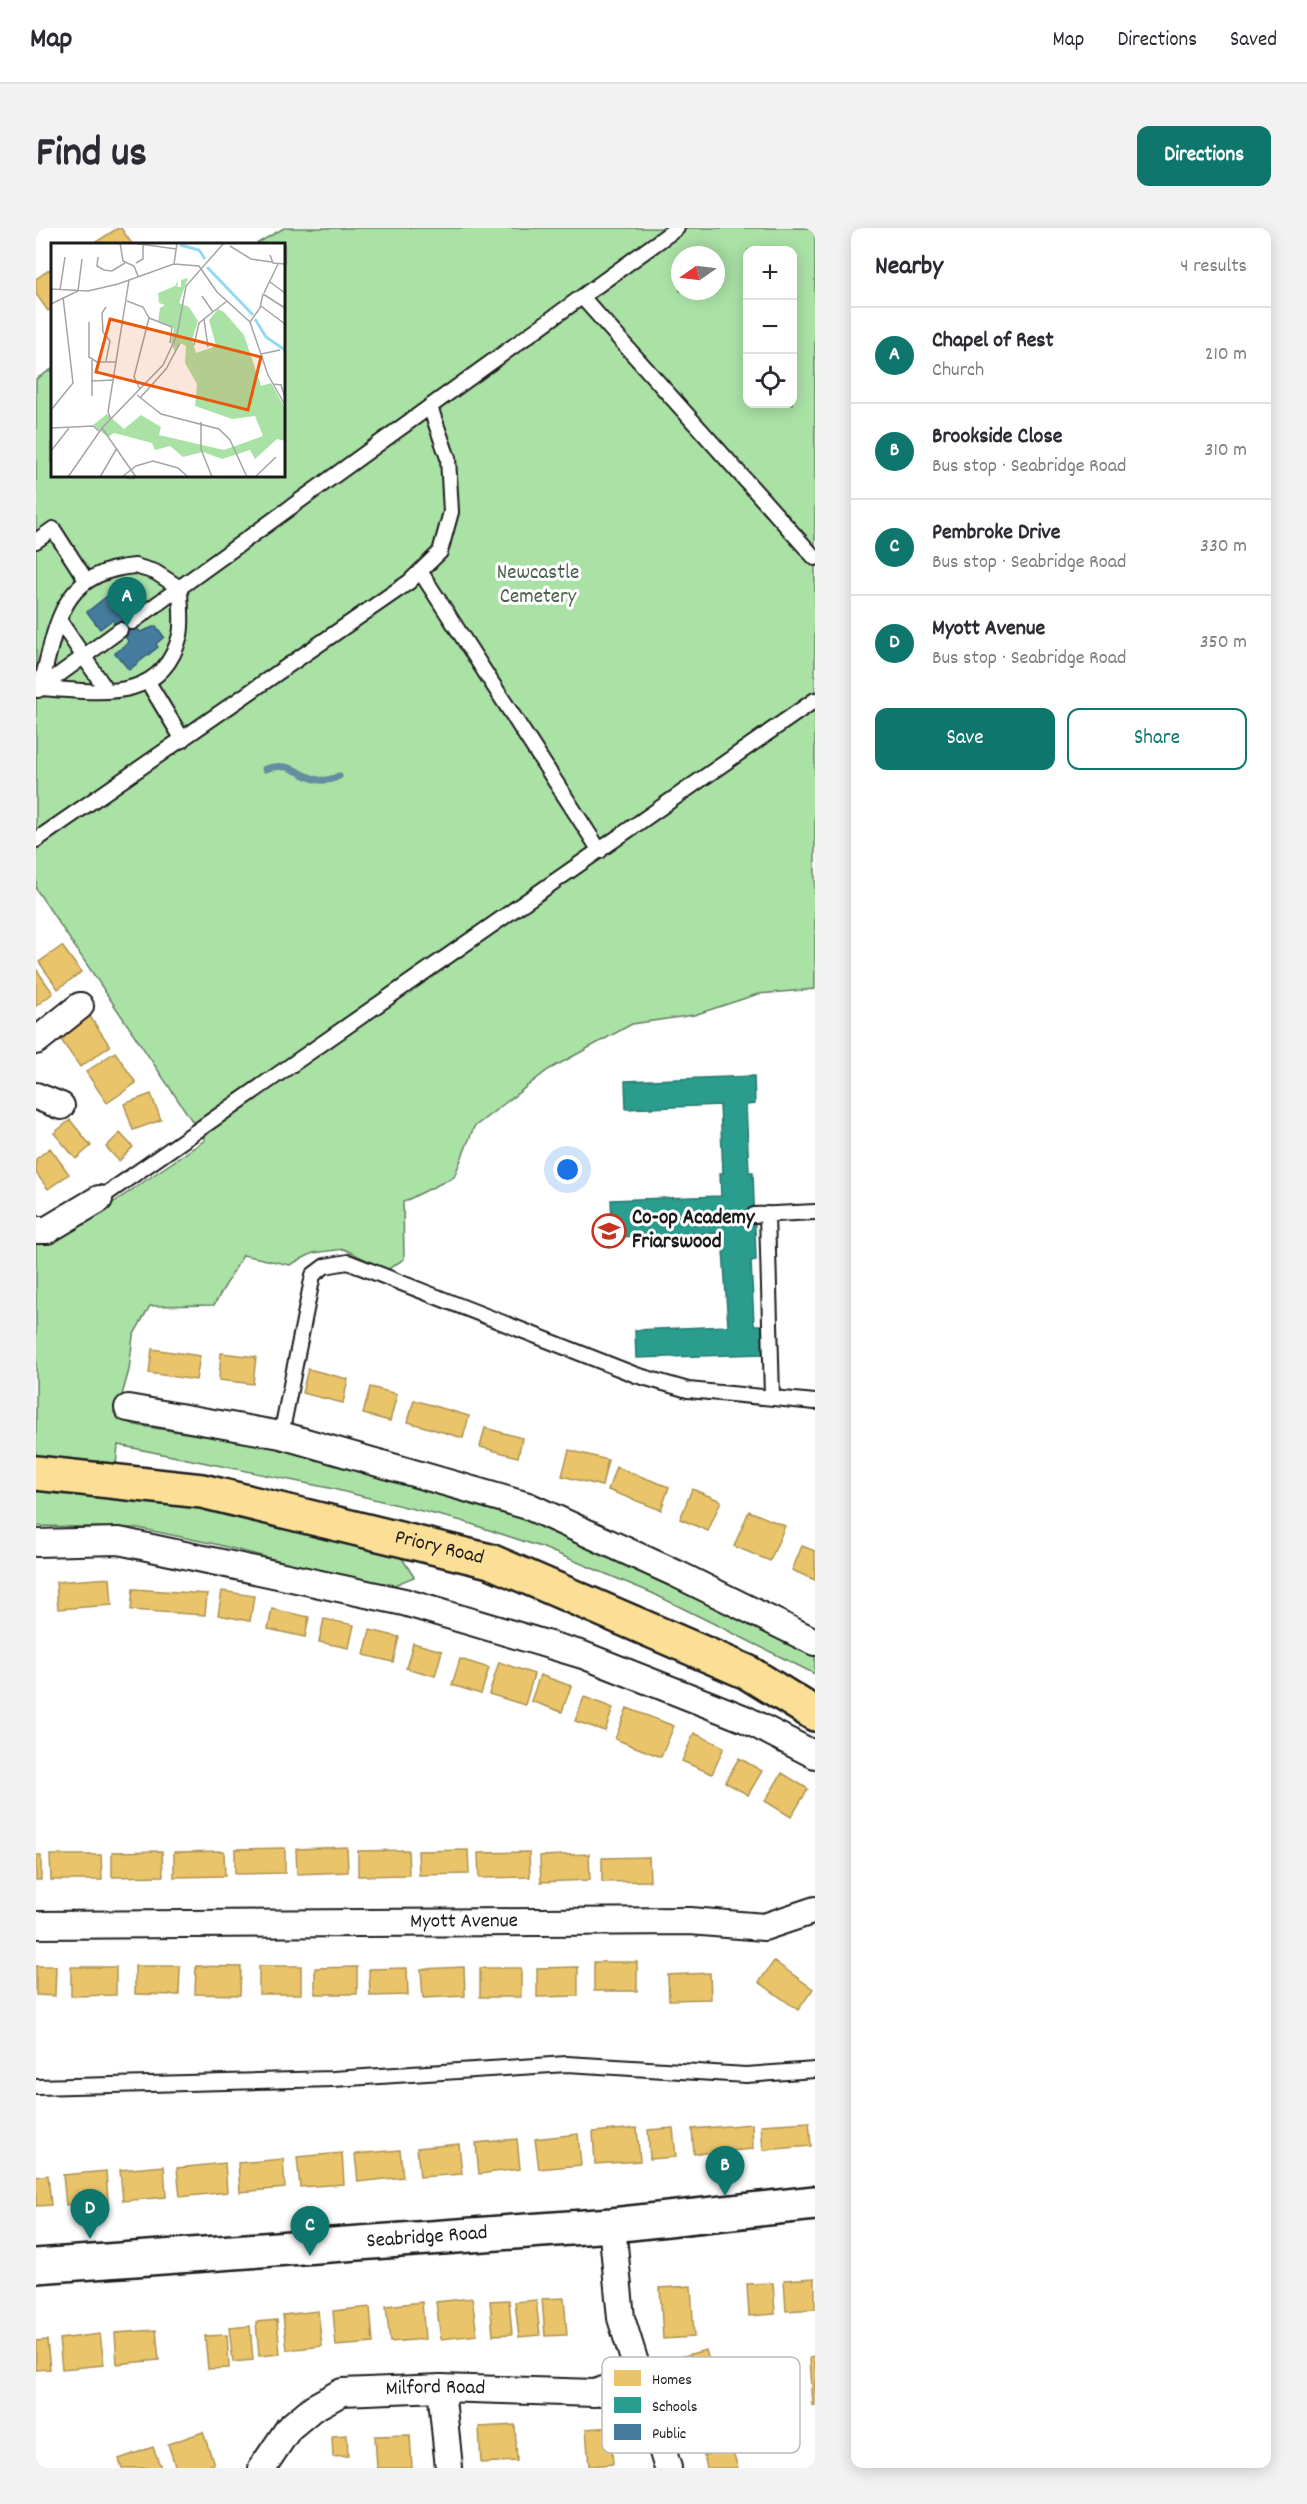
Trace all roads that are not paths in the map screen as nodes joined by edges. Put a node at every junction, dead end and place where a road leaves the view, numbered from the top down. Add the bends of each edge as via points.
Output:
1 (677, 228) edge
2 (582, 297) junction
3 (430, 407) junction
4 (36, 541) edge
5 (815, 558) edge
6 (420, 571) junction
7 (86, 580) junction
8 (180, 588) junction
9 (59, 620) junction
10 (132, 622) dead end
11 (120, 630) dead end
12 (83, 656) junction
13 (148, 682) junction
14 (38, 690) edge
15 (107, 692) junction
16 (815, 700) edge
17 (183, 740) junction
18 (56, 826) junction
19 (36, 831) edge
20 (36, 840) edge
21 (600, 850) junction
22 (80, 1006) dead end
23 (36, 1041) edge
24 (36, 1096) edge
25 (61, 1106) dead end
26 (99, 1199) joint
27 (815, 1212) edge
28 (36, 1230) edge
29 (772, 1396) junction
30 (815, 1402) edge
31 (128, 1408) dead end
32 (281, 1435) junction
33 (36, 1473) edge
34 (36, 1543) edge
35 (815, 1642) edge
36 (815, 1714) edge
37 (815, 1755) edge
38 (815, 1910) edge
39 (36, 1925) edge
40 (815, 2070) edge
41 (36, 2087) edge
42 (815, 2203) edge
43 (612, 2225) junction
44 (36, 2266) edge
45 (632, 2357) edge
46 (441, 2388) junction
47 (602, 2390) edge
48 (663, 2453) edge
49 (262, 2468) edge
50 (449, 2468) edge
51 (668, 2468) edge

1 - 2 lane
2 - 3 lane
2 - 5 lane
3 - 6 lane via 448,458 451,512 440,552
3 - 8 lane
4 - 7 lane via 53,529
6 - 17 lane
6 - 21 lane
7 - 8 lane via 111,568 135,566 155,572
7 - 9 lane via 63,606
8 - 10 lane
8 - 13 lane via 180,634 170,659
9 - 12 lane
9 - 14 lane
11 - 12 lane
12 - 14 lane
12 - 15 lane
13 - 15 lane via 125,691
13 - 17 lane
14 - 15 lane
16 - 21 lane
17 - 18 lane
18 - 19 lane
18 - 20 lane
21 - 26 lane
22 - 23 street
24 - 25 street
26 - 28 street via 47,1230
27 - 29 lane via 761,1214
29 - 30 lane
29 - 32 lane via 688,1390 636,1375 348,1262 325,1266 313,1275
31 - 32 street
32 - 35 street via 528,1506
33 - 36 highway, Priory Road via 202,1491 490,1561 747,1672
34 - 37 street via 119,1541 404,1602 583,1655 745,1719
38 - 39 street, Myott Avenue via 764,1927 690,1921
40 - 41 lane via 746,2075 567,2064 333,2079
42 - 43 main road, Seabridge Road
43 - 44 main road, Seabridge Road
43 - 45 street via 621,2318
46 - 47 street, Milford Road
46 - 49 street, Milford Road via 342,2392 313,2408 289,2428
46 - 50 street
48 - 51 street

